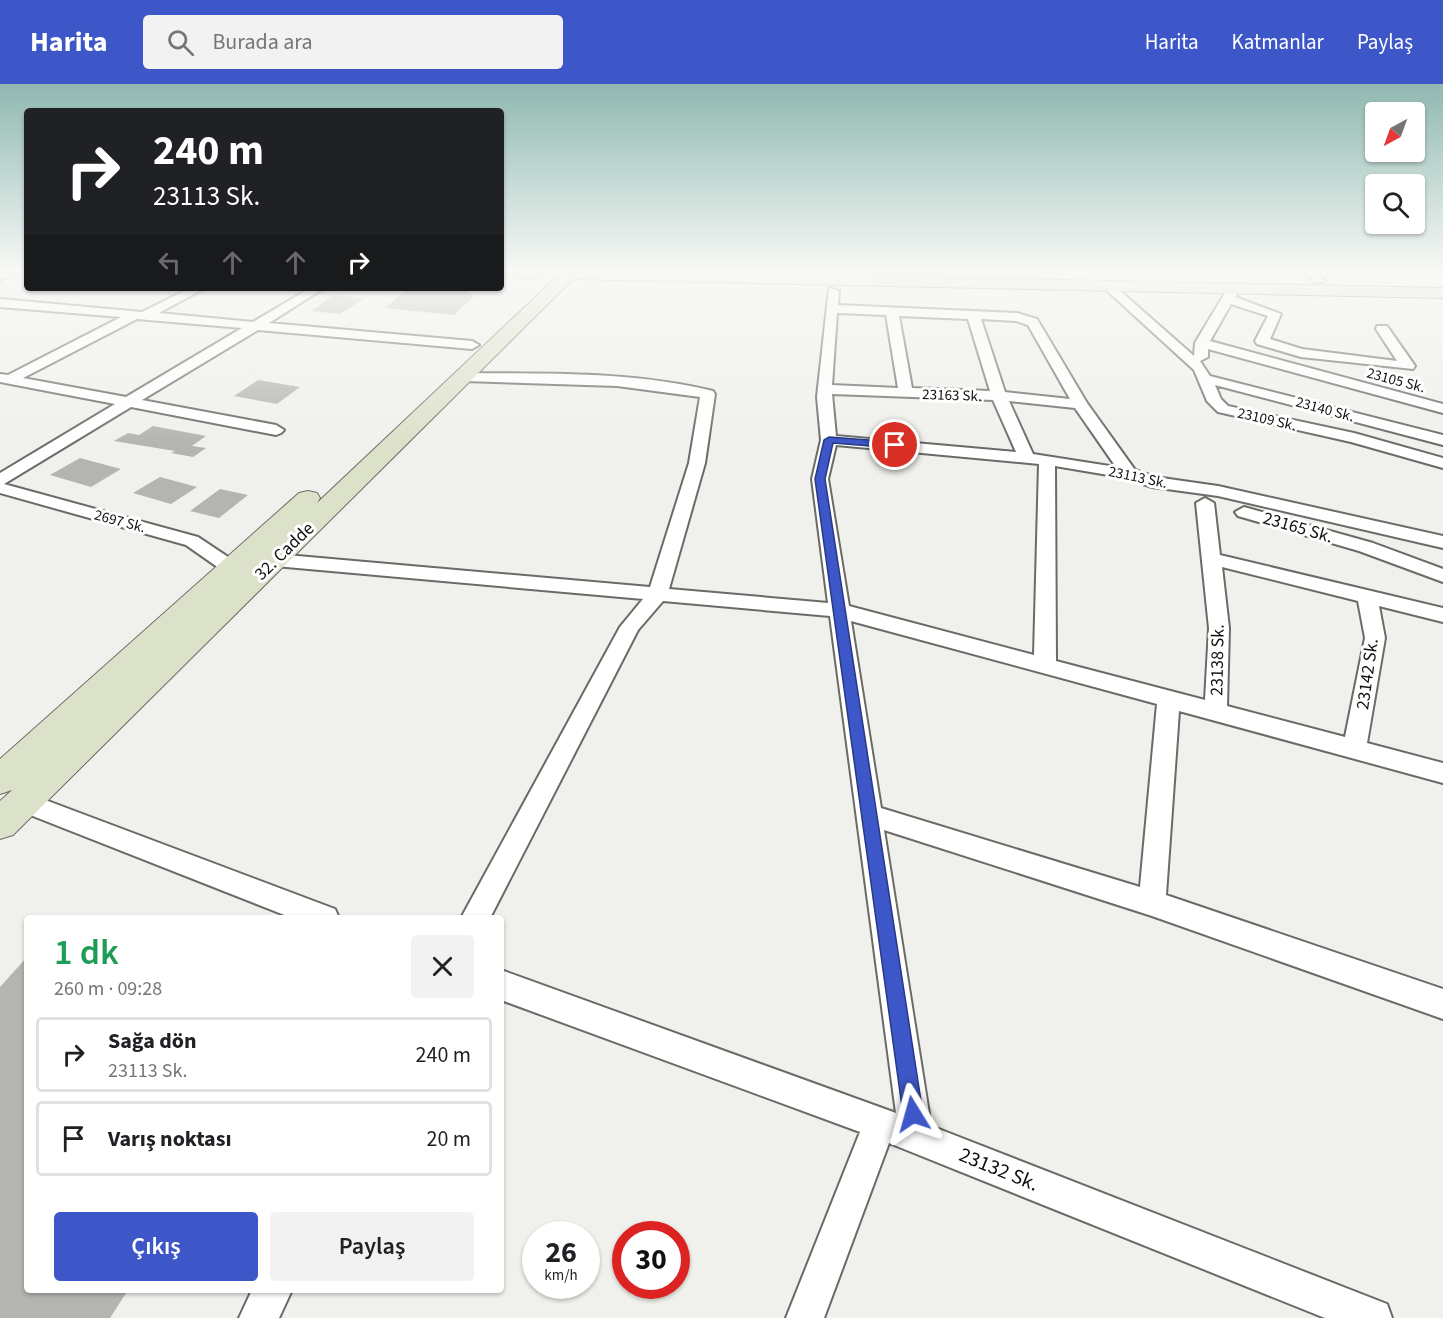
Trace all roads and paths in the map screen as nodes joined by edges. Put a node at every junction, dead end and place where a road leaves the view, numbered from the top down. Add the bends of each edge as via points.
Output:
1 (1382, 329) dead end
2 (110, 330) edge
3 (251, 330) edge
4 (298, 330) edge
5 (490, 330) edge
6 (507, 330) edge
7 (830, 330) edge
8 (895, 330) edge
9 (979, 330) edge
10 (1037, 330) edge
11 (1162, 330) edge
12 (1210, 330) edge
13 (1267, 330) edge
14 (1202, 343) junction
15 (472, 345) junction
16 (1204, 373) junction
17 (464, 377) junction
18 (4, 379) edge
19 (825, 389) junction
20 (906, 393) junction
21 (999, 396) junction
22 (128, 403) junction
23 (1080, 404) junction
24 (1443, 409) edge
25 (276, 430) dead end
26 (829, 440) junction
27 (1443, 440) edge
28 (1026, 457) junction
29 (1047, 460) junction
30 (1443, 463) edge
31 (1129, 474) junction
32 (0, 480) edge
33 (1152, 482) junction
34 (0, 488) edge
35 (1205, 503) junction
36 (1443, 542) edge
37 (1210, 558) junction
38 (275, 560) junction
39 (233, 568) junction
40 (1443, 576) edge
41 (657, 595) junction
42 (1368, 598) junction
43 (837, 610) junction
44 (1443, 615) edge
45 (1045, 665) junction
46 (1169, 699) junction
47 (1216, 711) junction
48 (1354, 750) junction
49 (1443, 773) edge
50 (0, 780) edge
51 (24, 802) junction
52 (870, 815) junction
53 (0, 824) edge
54 (1152, 903) junction
55 (317, 915) edge
56 (477, 915) edge
57 (504, 986) edge
58 (1443, 1004) edge
59 (880, 1123) junction
60 (916, 1137) junction
61 (271, 1293) edge
62 (258, 1318) edge
63 (805, 1318) edge
64 (1373, 1318) edge

1 - 13 street via 1408,366 1301,353 1262,341
2 - 18 street
3 - 22 street
4 - 15 street
5 - 15 main road, 32. Cadde
6 - 17 main road, 32. Cadde
7 - 19 street
8 - 20 street
9 - 21 street
10 - 23 street
11 - 16 street, 23109 Sk.
12 - 14 street
14 - 16 street
14 - 24 street, 23105 Sk.
15 - 39 main road, 32. Cadde
16 - 27 street, 23140 Sk.
16 - 30 street, 23109 Sk. via 1214,401 1223,409 1354,438
17 - 38 main road, 32. Cadde
17 - 41 street via 634,382 708,394 697,462
18 - 22 street
19 - 20 street, 23163 Sk.
19 - 26 street
20 - 21 street, 23163 Sk.
21 - 23 street, 23163 Sk.
21 - 28 street
22 - 25 street
22 - 32 street
23 - 31 street
26 - 28 street, 23113 Sk.
26 - 43 street via 820,479
28 - 29 street, 23113 Sk.
29 - 31 street, 23113 Sk.
29 - 45 street
31 - 33 street, 23113 Sk.
33 - 35 street, 23165 Sk.
33 - 36 street, 23113 Sk. via 1218,491
34 - 39 street, 2697 Sk. via 192,541
35 - 37 street, 23138 Sk.
35 - 40 street, 23165 Sk. via 1366,547
37 - 42 street
37 - 47 street, 23138 Sk. via 1219,628
38 - 41 street
38 - 51 main road, 32. Cadde
39 - 50 main road, 32. Cadde
41 - 43 street
41 - 56 street via 630,627
42 - 44 street
42 - 48 street, 23142 Sk. via 1375,638
43 - 45 street
43 - 52 street
45 - 46 street
46 - 47 street
46 - 54 street
47 - 48 street, 23138 Sk.
48 - 49 street, 23138 Sk.
51 - 53 main road, 32. Cadde
51 - 55 street
52 - 54 street
52 - 60 street
54 - 58 street
57 - 59 street, 23132 Sk.
59 - 60 street, 23132 Sk.
59 - 63 street
60 - 64 street, 23132 Sk.
61 - 62 street

